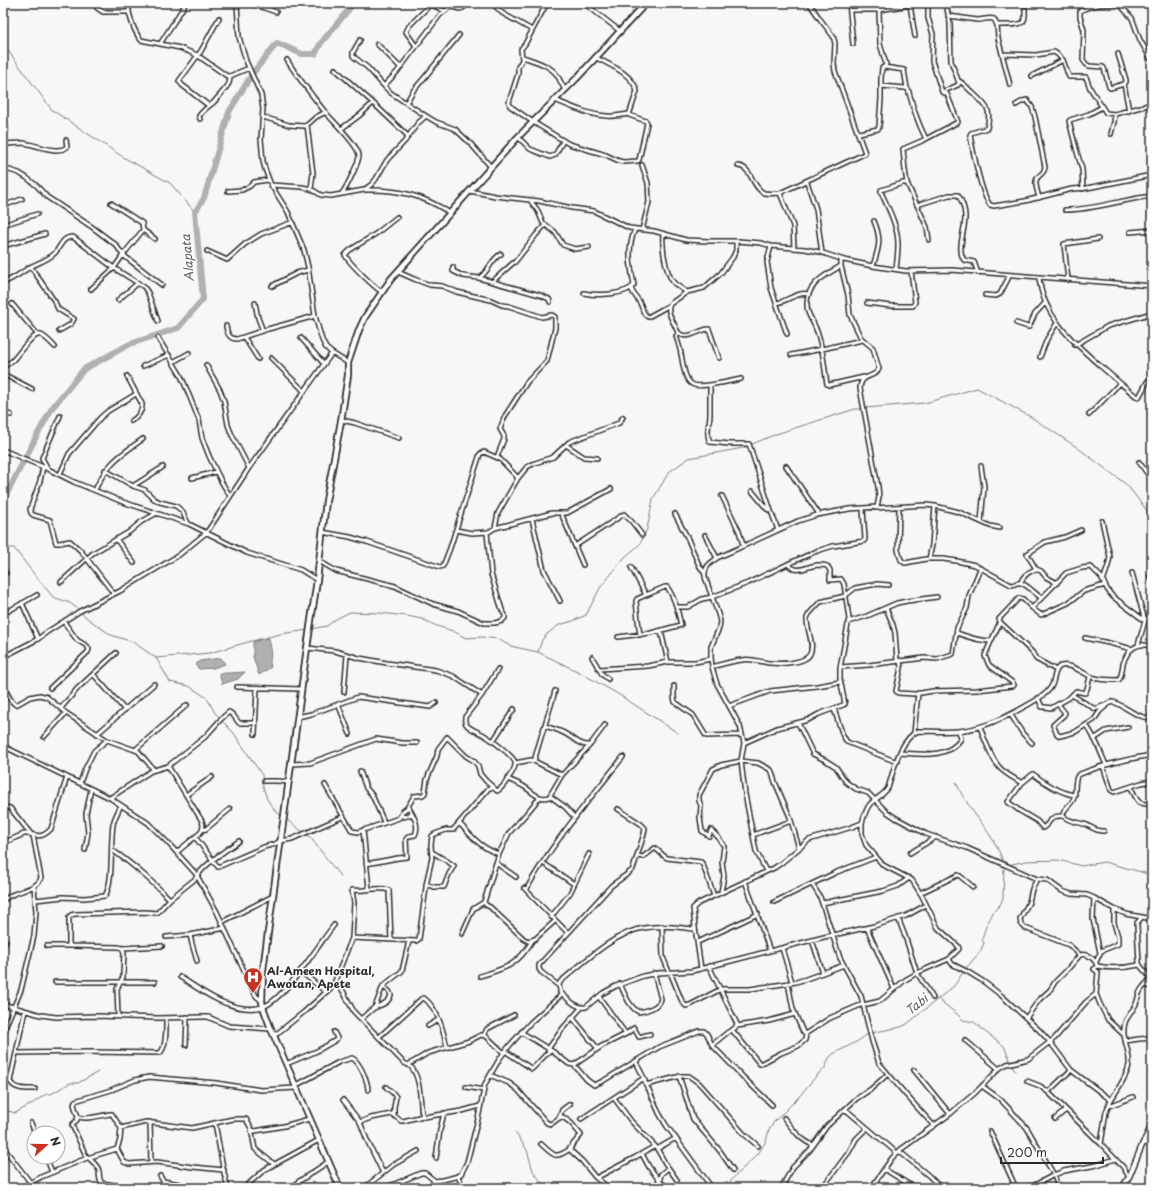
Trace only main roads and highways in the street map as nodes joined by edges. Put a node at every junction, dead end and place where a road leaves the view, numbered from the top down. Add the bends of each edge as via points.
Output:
1 (646, 3) edge
2 (340, 1188) edge

1 - 2 main road via 518,137 390,279 359,330 348,363 342,420 328,490 280,840 263,970 262,1001 271,1029

